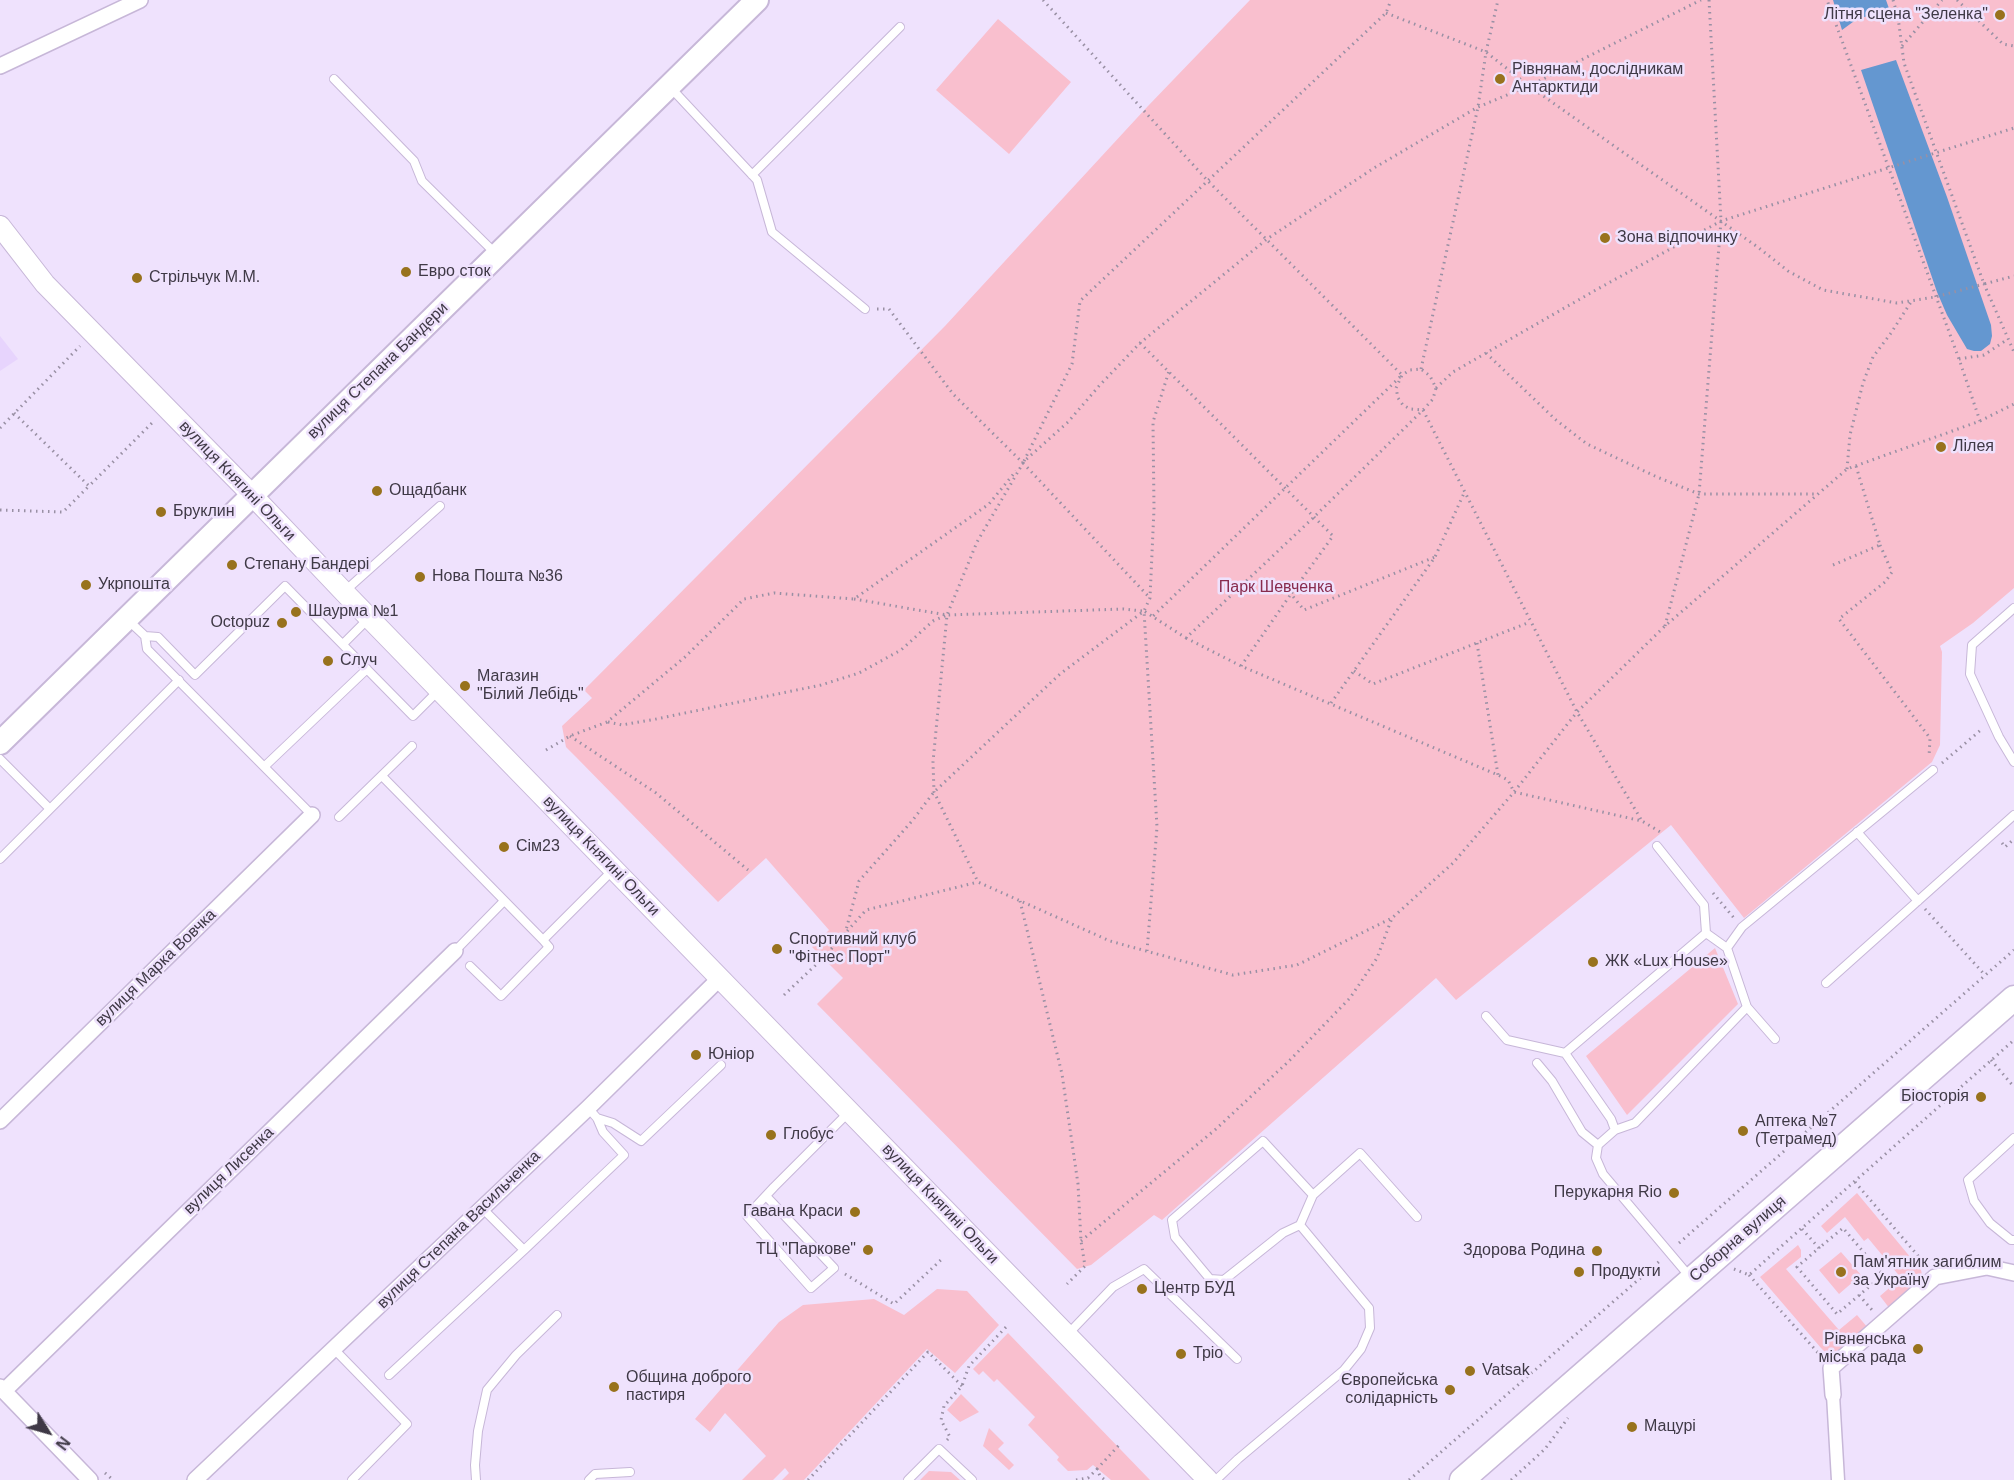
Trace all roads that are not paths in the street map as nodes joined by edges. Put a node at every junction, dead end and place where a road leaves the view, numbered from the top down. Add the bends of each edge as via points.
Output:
1 (140, 0) edge
2 (757, 0) edge
3 (900, 27) dead end
4 (0, 66) edge
5 (334, 79) dead end
6 (669, 86) junction
7 (752, 175) junction
8 (0, 226) edge
9 (496, 254) junction
10 (865, 309) road end
11 (252, 495) junction
12 (440, 506) dead end
13 (344, 592) junction
14 (2014, 608) edge
15 (126, 617) junction
16 (369, 618) junction
17 (145, 636) junction
18 (343, 644) junction
19 (367, 669) junction
20 (179, 680) junction
21 (440, 689) junction
22 (0, 743) edge
23 (412, 746) dead end
24 (0, 759) edge
25 (2014, 762) edge
26 (265, 766) junction
27 (1933, 770) road end
28 (382, 776) junction
29 (50, 809) junction
30 (312, 815) joint
31 (2014, 815) edge
32 (339, 817) dead end
33 (1857, 832) junction
34 (1657, 846) dead end
35 (0, 859) edge
36 (614, 869) junction
37 (504, 901) junction
38 (1918, 901) junction
39 (1706, 933) junction
40 (543, 940) junction
41 (1726, 948) junction
42 (455, 951) joint
43 (470, 966) dead end
44 (720, 978) junction
45 (1826, 983) dead end
46 (2014, 998) edge
47 (1747, 1006) junction
48 (1486, 1016) dead end
49 (1775, 1039) dead end
50 (1565, 1053) junction
51 (1537, 1063) dead end
52 (721, 1065) dead end
53 (850, 1111) junction
54 (593, 1113) junction
55 (0, 1121) edge
56 (1615, 1130) junction
57 (2014, 1138) edge
58 (1598, 1145) junction
59 (1313, 1195) junction
60 (766, 1196) junction
61 (482, 1208) junction
62 (1417, 1217) dead end
63 (1300, 1225) junction
64 (2014, 1240) edge
65 (524, 1251) junction
66 (2014, 1273) edge
67 (1692, 1279) junction
68 (558, 1315) dead end
69 (1067, 1335) junction
70 (334, 1349) junction
71 (1237, 1359) dead end
72 (389, 1375) dead end
73 (2, 1389) edge
74 (1833, 1395) joint
75 (630, 1472) dead end
76 (90, 1480) edge
77 (195, 1480) edge
78 (352, 1480) edge
79 (476, 1480) edge
80 (589, 1480) edge
81 (908, 1480) edge
82 (972, 1480) edge
83 (1208, 1480) edge
84 (1216, 1480) edge
85 (1462, 1480) edge
86 (1838, 1480) edge

1 - 4 street
2 - 6 main road, вулиця Степана Бандери
3 - 7 lane
5 - 9 lane via 414,161 422,181
6 - 7 lane
6 - 9 main road, вулиця Степана Бандери
7 - 10 lane via 757,180 772,232
8 - 11 street, вулиця Княгині Ольги via 45,284
9 - 11 main road, вулиця Степана Бандери
11 - 13 street, вулиця Княгині Ольги
11 - 15 main road, вулиця Степана Бандери
12 - 13 lane
13 - 16 street, вулиця Княгині Ольги
14 - 25 lane via 1972,645 1970,674
15 - 17 lane
15 - 22 main road, вулиця Степана Бандери
16 - 18 lane
16 - 21 street, вулиця Княгині Ольги
17 - 18 lane via 158,637 195,675 285,586
17 - 20 lane via 147,649
18 - 19 lane
19 - 21 lane via 413,716
19 - 26 lane
20 - 26 lane
20 - 29 lane
21 - 36 street, вулиця Княгині Ольги
23 - 28 lane
24 - 29 lane
26 - 30 lane
27 - 33 lane
28 - 32 lane
28 - 37 lane
29 - 35 lane
30 - 55 street, вулиця Марка Вовчка
31 - 38 lane
33 - 38 lane
33 - 41 lane via 1742,927
34 - 39 lane via 1704,905
36 - 40 lane
36 - 44 street, вулиця Княгині Ольги
37 - 40 lane
37 - 42 lane
38 - 45 lane
39 - 41 lane
39 - 50 lane
40 - 43 lane via 549,946 501,996
41 - 47 lane
42 - 73 street, вулиця Лисенка
44 - 53 street, вулиця Княгині Ольги
44 - 54 street, вулиця Степана Васильченка
46 - 67 main road, Соборна вулиця
47 - 49 lane
47 - 56 lane via 1635,1123
48 - 50 lane via 1507,1040
50 - 56 lane
51 - 58 lane via 1582,1132
52 - 54 lane via 641,1141
53 - 60 lane
53 - 69 street, вулиця Княгині Ольги
54 - 61 street, вулиця Степана Васильченка
54 - 65 lane via 603,1132 624,1155
56 - 58 lane
57 - 64 lane via 1968,1180 1974,1201 1990,1223
58 - 67 lane via 1596,1158 1603,1174
59 - 62 lane via 1360,1153
59 - 63 lane
59 - 63 lane via 1263,1141 1172,1220 1175,1237 1196,1264 1210,1279 1224,1280 1283,1233
60 - 60 lane via 747,1216 811,1288 834,1268
61 - 65 lane
61 - 70 street, вулиця Степана Васильченка
63 - 84 lane via 1369,1308 1370,1328 1344,1370
65 - 72 lane
66 - 74 street via 1987,1268 1935,1277 1831,1368
67 - 85 main road, Соборна вулиця
68 - 79 lane via 516,1355 487,1390 478,1431
69 - 71 lane via 1113,1287 1144,1269
69 - 83 street, вулиця Княгині Ольги
70 - 77 street, вулиця Степана Васильченка
70 - 78 lane via 407,1424
73 - 76 street
74 - 86 street
75 - 80 lane via 595,1474
81 - 82 lane via 939,1449

